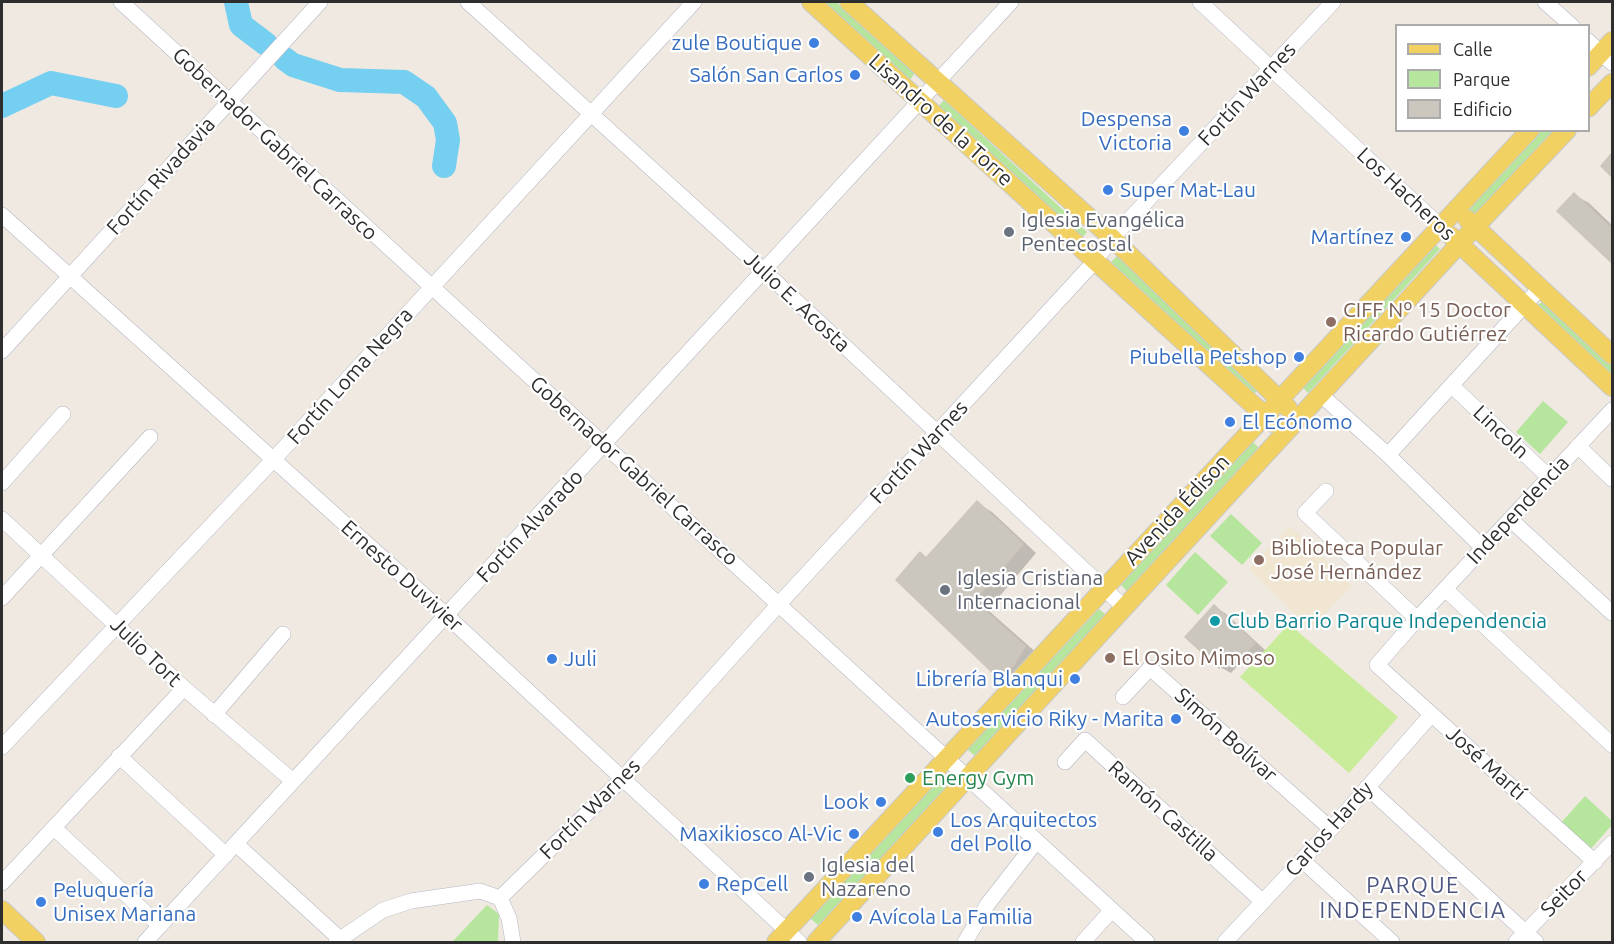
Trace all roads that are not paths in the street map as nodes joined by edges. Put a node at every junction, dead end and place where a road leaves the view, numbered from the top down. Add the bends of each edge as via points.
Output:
1 (121, 2) edge
2 (320, 2) edge
3 (468, 2) edge
4 (694, 2) edge
5 (811, 2) edge
6 (849, 2) edge
7 (1011, 2) edge
8 (1200, 2) edge
9 (1333, 2) edge
10 (1545, 2) edge
11 (1570, 24) edge
12 (1604, 49) edge
13 (1590, 65) edge
14 (1271, 69) junction
15 (936, 82) junction
16 (1612, 83) edge
17 (920, 100) junction
18 (229, 102) junction
19 (1590, 106) edge
20 (590, 115) junction
21 (1528, 132) edge
22 (1565, 132) edge
23 (1458, 209) junction
24 (2, 214) edge
25 (1475, 226) junction
26 (1441, 227) junction
27 (1112, 238) junction
28 (1459, 243) junction
29 (1095, 261) junction
30 (764, 270) junction
31 (69, 276) junction
32 (430, 288) junction
33 (1540, 288) junction
34 (1524, 306) junction
35 (2, 351) edge
36 (1612, 355) edge
37 (1452, 386) junction
38 (1612, 387) edge
39 (1320, 394) junction
40 (1280, 400) junction
41 (1612, 410) edge
42 (63, 414) dead end
43 (1265, 416) junction
44 (1298, 418) junction
45 (937, 433) junction
46 (1284, 433) junction
47 (150, 437) dead end
48 (606, 444) junction
49 (1578, 447) junction
50 (1388, 455) junction
51 (274, 459) junction
52 (1549, 477) junction
53 (1612, 479) edge
54 (2, 483) edge
55 (1326, 491) dead end
56 (2, 519) edge
57 (1510, 519) junction
58 (1483, 548) junction
59 (41, 555) junction
60 (1105, 588) junction
61 (1445, 588) junction
62 (2, 598) edge
63 (779, 604) junction
64 (1124, 607) junction
65 (1612, 614) edge
66 (446, 615) junction
67 (1417, 619) junction
68 (117, 624) junction
69 (283, 634) dead end
70 (1377, 665) joint
71 (184, 688) junction
72 (1123, 697) dead end
73 (214, 715) junction
74 (1431, 715) junction
75 (1612, 745) edge
76 (2, 747) edge
77 (119, 756) junction
78 (947, 759) junction
79 (1065, 762) dead end
80 (966, 778) junction
81 (622, 779) junction
82 (293, 781) junction
83 (1366, 787) junction
84 (54, 828) junction
85 (1331, 829) junction
86 (1036, 842) junction
87 (1612, 843) edge
88 (231, 849) junction
89 (1302, 860) junction
90 (1595, 862) junction
91 (2, 883) edge
92 (500, 898) junction
93 (1263, 902) junction
94 (2, 910) edge
95 (1111, 911) junction
96 (160, 926) junction
97 (1230, 937) edge
98 (787, 938) edge
99 (1526, 939) edge
100 (338, 940) edge
101 (36, 942) edge
102 (145, 942) edge
103 (513, 942) edge
104 (816, 942) edge
105 (965, 942) edge
106 (1083, 942) edge
107 (1147, 942) edge
108 (1247, 942) edge
109 (1392, 942) edge

1 - 18 street, Gobernador Gabriel Carrasco
2 - 18 street, Fortín Rivadavia
3 - 20 street, Julio E. Acosta
4 - 20 street, Fortín Loma Negra
5 - 17 main road, Lisandro de la Torre
6 - 15 main road, Lisandro de la Torre
7 - 15 street, Fortín Alvarado
8 - 14 street, Los Hacheros
9 - 14 street, Fortín Warnes
10 - 11 street
12 - 13 main road
14 - 26 street, Los Hacheros
14 - 27 street, Fortín Warnes
15 - 17 street, Fortín Alvarado
15 - 27 main road, Lisandro de la Torre
16 - 19 main road
17 - 29 main road, Lisandro de la Torre
17 - 30 street, Fortín Alvarado
18 - 31 street, Fortín Rivadavia
18 - 32 street, Gobernador Gabriel Carrasco
20 - 30 street, Julio E. Acosta
20 - 32 street, Fortín Loma Negra
21 - 23 main road, Avenida Édison
22 - 25 main road, Avenida Édison
23 - 25 main road, Los Hacheros
23 - 26 main road, Avenida Édison
24 - 31 street, Ernesto Duvivier
25 - 28 main road, Avenida Édison
25 - 33 main road, Los Hacheros
26 - 28 main road, Los Hacheros
26 - 40 main road, Avenida Édison
27 - 29 street, Fortín Warnes
27 - 40 main road, Lisandro de la Torre
28 - 34 main road, Los Hacheros
28 - 39 main road, Avenida Édison
29 - 43 main road, Lisandro de la Torre
29 - 45 street, Fortín Warnes
30 - 45 street, Julio E. Acosta
30 - 48 street, Fortín Alvarado
31 - 35 street, Fortín Rivadavia
31 - 51 street, Ernesto Duvivier
32 - 48 street, Gobernador Gabriel Carrasco
32 - 51 street, Fortín Loma Negra
33 - 34 street
33 - 36 main road, Los Hacheros
34 - 37 street
34 - 38 main road, Los Hacheros
37 - 50 street
37 - 52 street, Lincoln
39 - 44 main road, Avenida Édison
39 - 50 street
40 - 43 main road, Avenida Édison
40 - 44 main road, Lisandro de la Torre
41 - 49 street, Independencia
42 - 54 street
43 - 46 main road, Lisandro de la Torre
43 - 60 main road, Avenida Édison
44 - 46 main road, Avenida Édison
45 - 60 street, Julio E. Acosta
45 - 63 street, Fortín Warnes
46 - 64 main road, Avenida Édison
47 - 59 street
48 - 63 street, Gobernador Gabriel Carrasco
48 - 66 street, Fortín Alvarado
49 - 52 street, Independencia
49 - 53 street
50 - 58 street
51 - 66 street, Ernesto Duvivier
51 - 68 street, Fortín Loma Negra
52 - 57 street, Independencia
55 - 67 street via 1305,513
56 - 59 street, Julio Tort
57 - 58 street, Independencia
57 - 65 street
58 - 61 street, Independencia
59 - 62 street
59 - 68 street, Julio Tort
60 - 64 street, Julio E. Acosta
60 - 78 main road, Avenida Édison
61 - 67 street, Independencia
61 - 75 street
63 - 78 street, Gobernador Gabriel Carrasco
63 - 81 street, Fortín Warnes
64 - 80 main road, Avenida Édison
66 - 81 street, Ernesto Duvivier
66 - 82 street, Fortín Alvarado
67 - 70 street, Independencia
68 - 71 street, Julio Tort
68 - 76 street, Fortín Loma Negra
69 - 73 street
70 - 74 street, José Martí
71 - 73 street, Julio Tort
71 - 77 street
72 - 85 street, Simón Bolívar via 1150,668
73 - 82 street, Julio Tort
74 - 83 street, Carlos Hardy
74 - 90 street, José Martí
77 - 84 street
77 - 88 street
78 - 80 street, Gobernador Gabriel Carrasco
78 - 98 main road, Avenida Édison
79 - 93 street, Ramón Castilla via 1085,740
80 - 86 street, Gobernador Gabriel Carrasco
80 - 104 main road, Avenida Édison
81 - 92 street, Fortín Warnes
81 - 98 street, Ernesto Duvivier
82 - 88 street, Fortín Alvarado
83 - 85 street, Carlos Hardy
83 - 99 street
84 - 91 street
84 - 96 street
85 - 89 street, Carlos Hardy
86 - 95 street, Gobernador Gabriel Carrasco
86 - 105 street via 987,905
87 - 90 street, Seitor
88 - 96 street, Fortín Alvarado
88 - 100 street
89 - 93 street, Carlos Hardy
89 - 109 street
90 - 99 street, Seitor
92 - 100 street via 480,891 411,901 383,910
92 - 103 street
93 - 97 street, Carlos Hardy
94 - 101 main road
95 - 106 street
95 - 107 street, Gobernador Gabriel Carrasco
96 - 102 street, Fortín Alvarado
97 - 108 street

